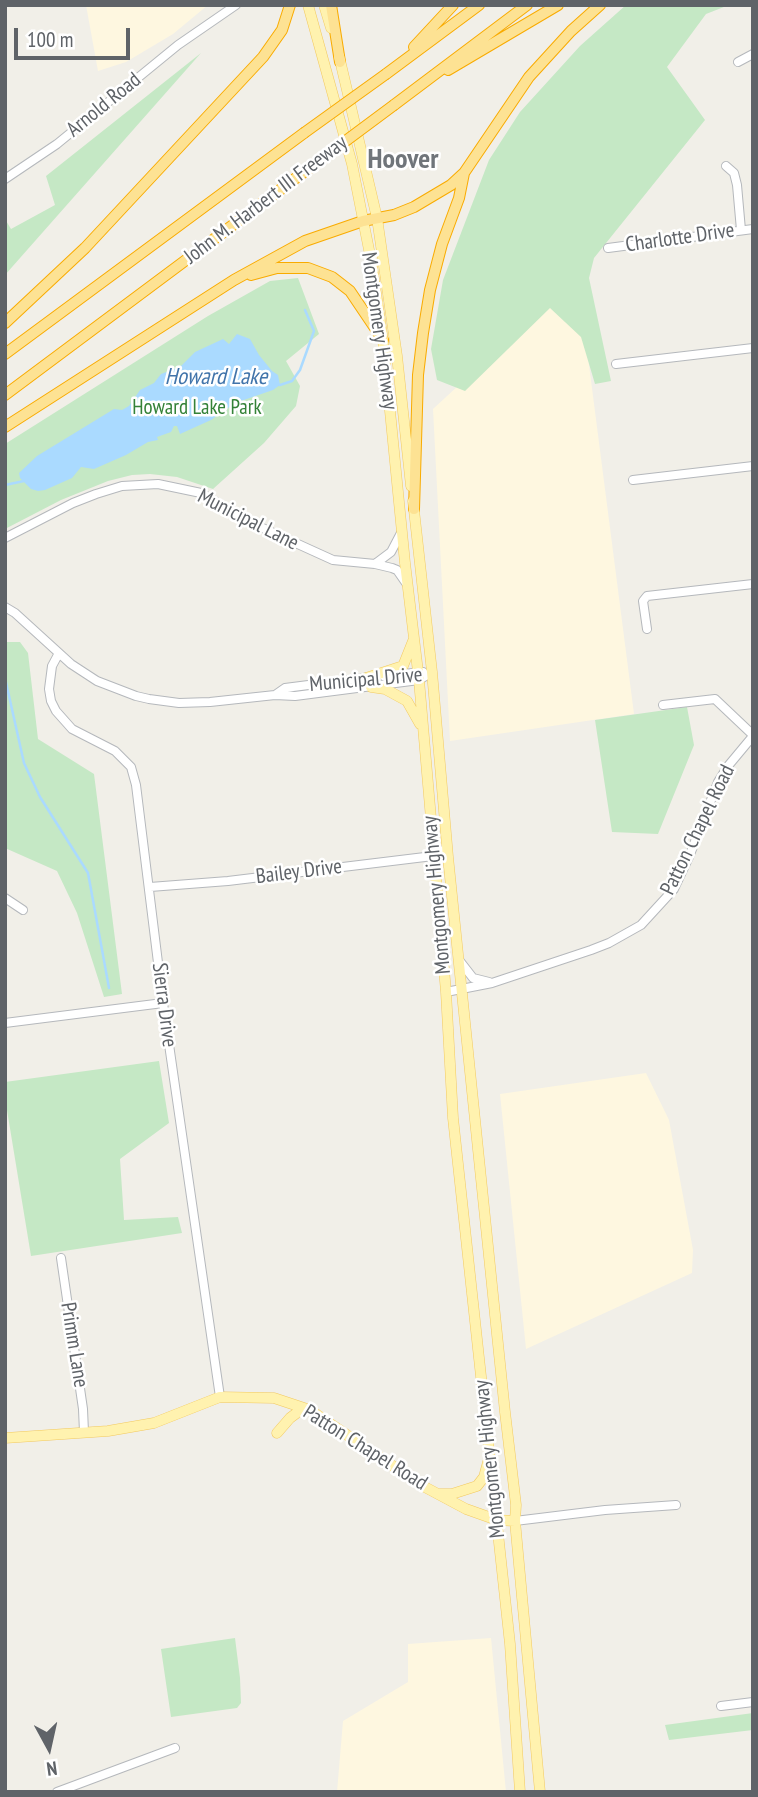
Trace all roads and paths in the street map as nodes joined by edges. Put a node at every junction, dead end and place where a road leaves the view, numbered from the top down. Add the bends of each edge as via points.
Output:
1 (236, 5) edge
2 (289, 5) edge
3 (308, 5) edge
4 (324, 5) edge
5 (331, 5) edge
6 (453, 5) edge
7 (480, 5) edge
8 (527, 5) edge
9 (558, 5) edge
10 (600, 5) edge
11 (753, 54) edge
12 (340, 62) junction
13 (737, 62) dead end
14 (389, 72) junction
15 (426, 80) junction
16 (726, 166) dead end
17 (464, 173) junction
18 (5, 179) edge
19 (377, 218) junction
20 (363, 221) junction
21 (741, 229) junction
22 (753, 229) edge
23 (608, 248) dead end
24 (234, 280) junction
25 (5, 323) edge
26 (383, 340) junction
27 (753, 348) edge
28 (5, 355) edge
29 (616, 365) dead end
30 (5, 395) edge
31 (5, 427) edge
32 (753, 466) edge
33 (633, 480) dead end
34 (414, 509) junction
35 (402, 531) junction
36 (5, 538) edge
37 (375, 564) junction
38 (753, 584) edge
39 (408, 586) junction
40 (5, 607) edge
41 (647, 629) dead end
42 (414, 637) junction
43 (59, 653) junction
44 (432, 672) junction
45 (419, 676) junction
46 (368, 682) junction
47 (663, 705) dead end
48 (423, 730) junction
49 (753, 736) edge
50 (447, 848) junction
51 (433, 856) junction
52 (150, 887) junction
53 (5, 898) edge
54 (23, 910) dead end
55 (459, 959) junction
56 (492, 983) junction
57 (463, 990) junction
58 (446, 992) junction
59 (163, 1003) junction
60 (5, 1023) edge
61 (61, 1258) dead end
62 (220, 1397) junction
63 (310, 1410) junction
64 (84, 1432) junction
65 (277, 1433) dead end
66 (5, 1438) edge
67 (490, 1455) junction
68 (438, 1494) junction
69 (676, 1505) dead end
70 (497, 1520) junction
71 (515, 1521) junction
72 (753, 1702) edge
73 (721, 1706) dead end
74 (175, 1748) dead end
75 (57, 1792) edge
76 (520, 1792) edge
77 (540, 1792) edge

1 - 18 street, Arnold Road via 178,45 57,145
2 - 25 highway via 282,30 262,57 85,248
3 - 20 main road, Montgomery Highway
4 - 12 main road, Montgomery Highway
5 - 12 highway
6 - 14 highway
7 - 14 highway, John M. Harbert III Freeway
8 - 15 highway, John M. Harbert III Freeway
9 - 15 highway
10 - 17 highway via 529,77
11 - 13 street
12 - 19 main road, Montgomery Highway
14 - 28 highway, John M. Harbert III Freeway, bridge
15 - 30 highway, John M. Harbert III Freeway, bridge
16 - 21 street via 737,185
17 - 19 highway via 414,207
17 - 34 highway via 422,332
19 - 20 highway
19 - 34 main road, Montgomery Highway
20 - 24 highway via 305,241
20 - 26 main road, Montgomery Highway
21 - 22 street, Charlotte Drive
21 - 23 street, Charlotte Drive
24 - 26 highway via 277,268 308,268 350,291
24 - 31 highway
26 - 35 main road, Montgomery Highway
27 - 29 street
32 - 33 street
34 - 44 main road, Montgomery Highway
35 - 37 street via 391,552
35 - 39 main road, Montgomery Highway
36 - 37 street, Municipal Lane via 96,494 122,486 158,484 201,493 256,525 333,560
37 - 39 street, Municipal Lane via 397,570
38 - 41 street via 646,596
39 - 42 main road, Montgomery Highway
40 - 43 street, Municipal Drive
42 - 45 main road, Montgomery Highway
42 - 46 main road via 402,666
43 - 46 street, Municipal Drive via 97,681 135,696 179,703 295,696
43 - 52 street, Sierra Drive via 49,689 56,711 72,729 115,751 131,767
44 - 45 street, Municipal Drive
44 - 50 main road, Montgomery Highway
45 - 46 street, Municipal Drive
45 - 48 main road, Montgomery Highway
46 - 48 main road via 407,701
47 - 49 street via 715,699
48 - 51 main road, Montgomery Highway
49 - 56 street, Patton Chapel Road via 718,782 680,877 654,913 609,943
50 - 51 street, Bailey Drive
50 - 55 main road, Montgomery Highway
51 - 52 street, Bailey Drive
51 - 58 main road, Montgomery Highway
52 - 59 street, Sierra Drive
53 - 54 street
55 - 56 street via 473,978
55 - 57 main road, Montgomery Highway
56 - 57 street, Patton Chapel Road
57 - 58 street, Patton Chapel Road
57 - 71 main road, Montgomery Highway
58 - 67 main road, Montgomery Highway via 453,1118
59 - 60 street
59 - 62 street, Sierra Drive
61 - 64 street, Primm Lane
62 - 63 main road, Patton Chapel Road via 274,1398
62 - 64 main road, Patton Chapel Road via 154,1423
63 - 65 main road via 298,1412
63 - 68 main road, Patton Chapel Road
64 - 66 main road, Patton Chapel Road
67 - 68 main road via 477,1486
67 - 70 main road, Montgomery Highway
68 - 70 main road, Patton Chapel Road
69 - 71 street
70 - 71 main road, Patton Chapel Road
70 - 76 main road, Montgomery Highway
71 - 77 main road, Montgomery Highway
72 - 73 street
74 - 75 street

